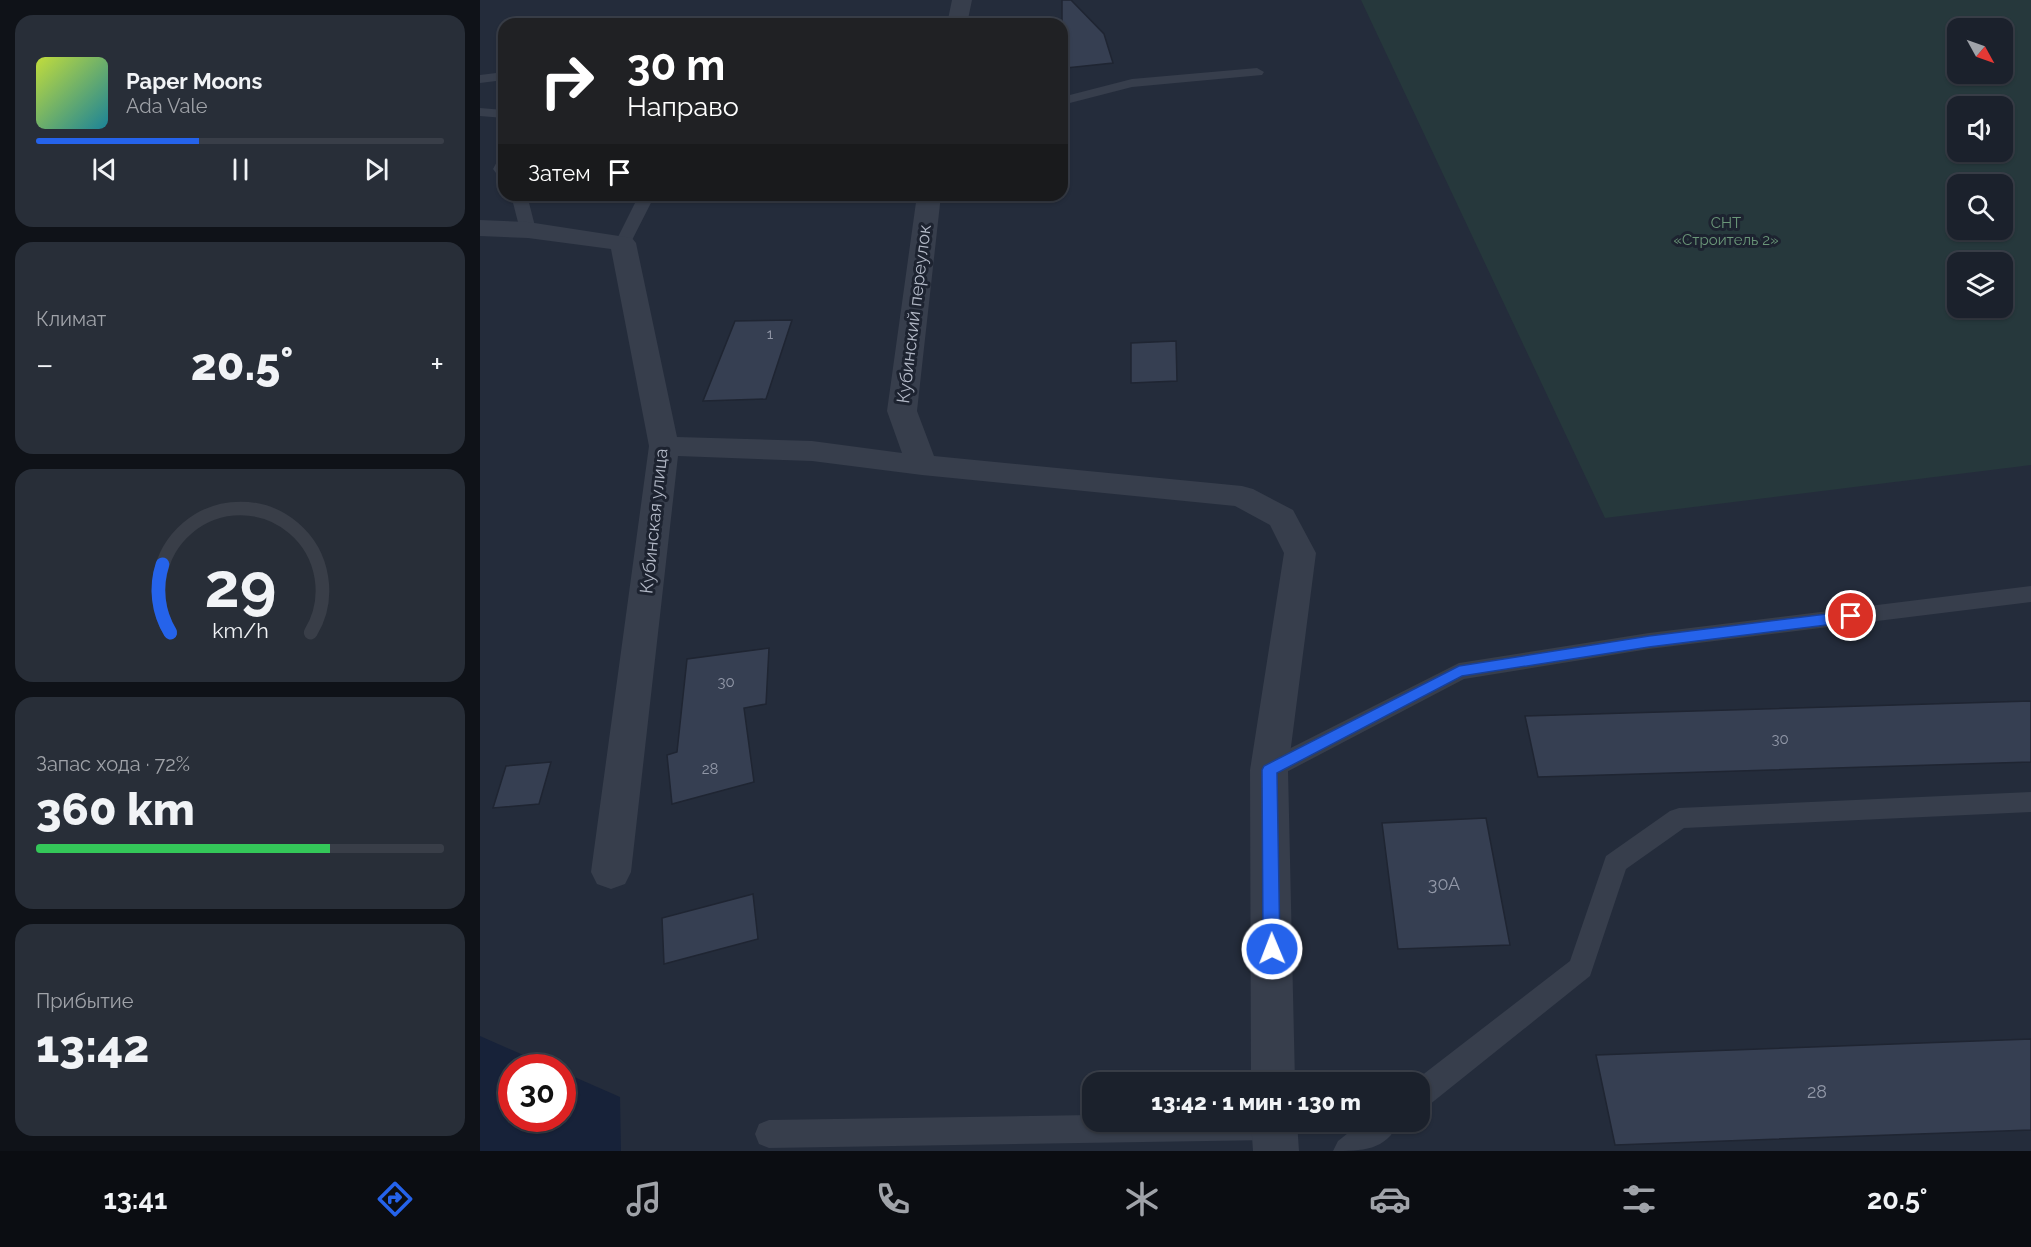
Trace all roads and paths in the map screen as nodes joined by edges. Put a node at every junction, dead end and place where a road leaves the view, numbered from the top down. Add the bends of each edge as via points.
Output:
1 (962, 0) edge
2 (958, 18) edge
3 (1257, 72) dead end
4 (498, 77) edge
5 (480, 79) edge
6 (1068, 99) edge
7 (480, 112) edge
8 (498, 114) edge
9 (521, 201) edge
10 (644, 201) edge
11 (928, 201) edge
12 (480, 228) edge
13 (528, 230) junction
14 (623, 243) junction
15 (664, 446) junction
16 (922, 465) junction
17 (2031, 594) edge
18 (1269, 770) junction
19 (2031, 802) edge
20 (611, 872) dead end
21 (1273, 1072) edge
22 (1430, 1086) edge
23 (1082, 1125) edge
24 (1372, 1132) edge
25 (769, 1134) dead end
26 (1348, 1151) edge

1 - 2 street
3 - 6 lane via 1132,82
4 - 5 lane
7 - 8 lane
9 - 13 lane
10 - 14 lane
11 - 16 street, Кубинский переулок via 902,411
12 - 13 street
13 - 14 street
14 - 15 street, Кубинская улица
15 - 16 street via 812,451
15 - 20 street, Кубинская улица
16 - 18 street via 1242,496 1282,518 1300,553
17 - 18 lane via 1649,642 1459,671
18 - 21 street
19 - 22 lane via 1679,818 1615,863 1581,968
23 - 25 lane
24 - 26 lane

